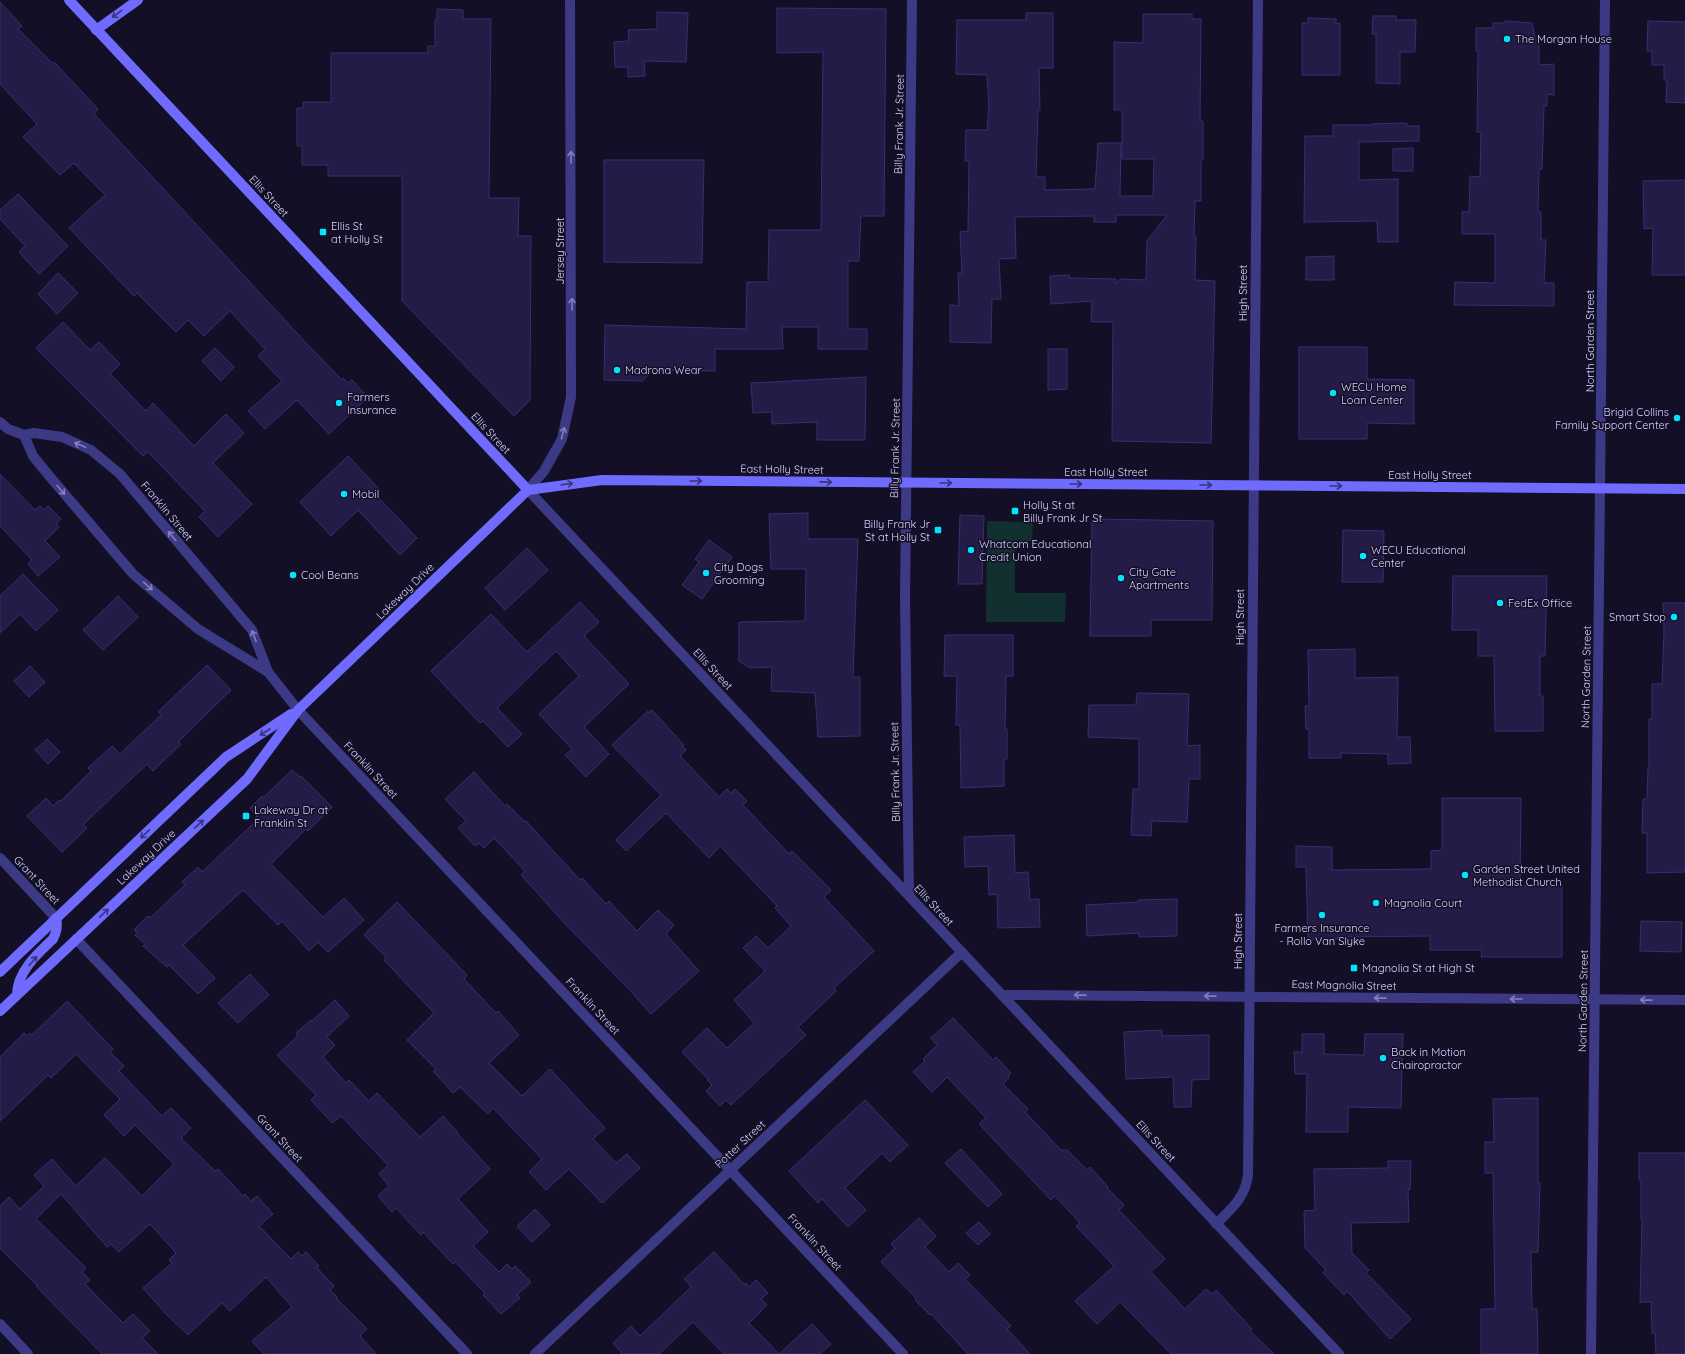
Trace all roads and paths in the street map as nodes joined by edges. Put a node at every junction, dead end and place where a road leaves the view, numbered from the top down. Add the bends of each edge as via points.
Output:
1 (69, 0) edge
2 (138, 0) edge
3 (570, 0) edge
4 (912, 0) edge
5 (1258, 0) edge
6 (1605, 0) edge
7 (96, 30) junction
8 (0, 422) edge
9 (24, 435) junction
10 (907, 483) junction
11 (1253, 485) junction
12 (1600, 488) junction
13 (1685, 489) edge
14 (528, 490) junction
15 (268, 672) junction
16 (298, 710) junction
17 (0, 858) edge
18 (909, 895) junction
19 (56, 918) junction
20 (76, 939) junction
21 (962, 952) junction
22 (0, 972) edge
23 (17, 995) junction
24 (1002, 995) junction
25 (1249, 997) junction
26 (1595, 1000) junction
27 (1685, 1000) edge
28 (0, 1011) edge
29 (730, 1170) junction
30 (1216, 1224) junction
31 (0, 1324) edge
32 (28, 1354) edge
33 (466, 1354) edge
34 (535, 1354) edge
35 (903, 1354) edge
36 (1339, 1354) edge
37 (1591, 1354) edge

1 - 7 main road, Ellis Street
2 -> 7 main road
14 -> 3 street, Jersey Street via 544,471 562,439 571,397
4 - 10 street, Billy Frank Jr. Street
5 - 11 street, High Street
6 - 12 street, North Garden Street
7 - 14 main road, Ellis Street
8 - 9 street, Franklin Street via 8,429
9 -> 15 street, Franklin Street via 33,456 50,478 133,574 198,629
15 -> 9 street, Franklin Street via 252,630 120,474 91,450 62,437 34,433
10 -> 11 main road, East Holly Street
14 -> 10 main road, East Holly Street via 602,480
10 - 18 street, Billy Frank Jr. Street via 905,597
11 -> 12 main road, East Holly Street
11 - 25 street, High Street
12 - 13 main road, East Holly Street
12 - 26 street, North Garden Street
14 - 16 main road, Lakeway Drive
14 - 18 street, Ellis Street
15 - 16 street, Franklin Street
16 -> 19 main road, Lakeway Drive via 226,757
20 -> 16 main road, Lakeway Drive via 247,779
16 - 29 street, Franklin Street
17 - 19 street, Grant Street
18 - 21 street, Ellis Street
19 - 22 main road, Lakeway Drive
23 -> 19 main road via 20,977 53,939 58,924
20 - 23 main road, Lakeway Drive
20 - 33 street, Grant Street
21 - 24 street, Ellis Street
21 - 29 street, Potter Street
23 - 28 main road, Lakeway Drive
25 -> 24 street, East Magnolia Street
24 - 30 street, Ellis Street
26 -> 25 street, East Magnolia Street
25 - 30 street, High Street via 1247,1184 1239,1200
27 -> 26 street, East Magnolia Street
26 - 37 street, North Garden Street
29 - 34 street, Potter Street
29 - 35 street, Franklin Street
30 - 36 street, Ellis Street
31 - 32 street

